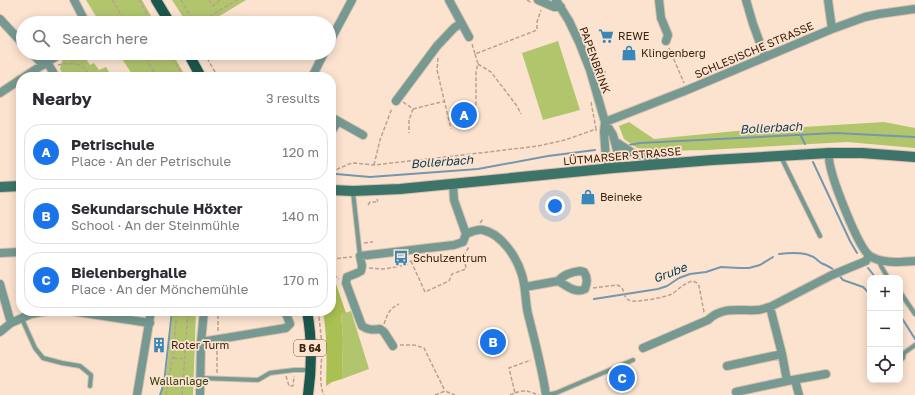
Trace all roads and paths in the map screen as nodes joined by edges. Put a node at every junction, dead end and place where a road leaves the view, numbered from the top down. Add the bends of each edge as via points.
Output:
1 (74, 0) edge
2 (112, 0) edge
3 (138, 0) edge
4 (156, 0) edge
5 (181, 0) edge
6 (209, 0) edge
7 (220, 0) edge
8 (237, 0) edge
9 (352, 0) edge
10 (449, 0) edge
11 (556, 0) edge
12 (659, 0) edge
13 (746, 0) edge
14 (828, 0) edge
15 (541, 2) edge
16 (561, 7) junction
17 (915, 10) edge
18 (82, 16) edge
19 (122, 16) edge
20 (148, 16) edge
21 (166, 16) edge
22 (191, 16) edge
23 (211, 16) edge
24 (0, 19) edge
25 (461, 23) junction
26 (832, 30) junction
27 (336, 31) edge
28 (16, 36) edge
29 (469, 38) joint
30 (666, 41) joint
31 (438, 46) junction
32 (475, 54) junction
33 (765, 57) junction
34 (41, 60) edge
35 (52, 60) edge
36 (147, 60) edge
37 (173, 60) edge
38 (192, 60) edge
39 (208, 60) edge
40 (320, 60) edge
41 (46, 64) junction
42 (478, 64) junction
43 (32, 72) edge
44 (52, 72) edge
45 (87, 72) edge
46 (154, 72) edge
47 (181, 72) edge
48 (198, 72) edge
49 (215, 72) edge
50 (314, 72) edge
51 (16, 82) edge
52 (687, 90) junction
53 (0, 93) edge
54 (398, 100) junction
55 (445, 101) junction
56 (413, 109) junction
57 (521, 114) dead end
58 (336, 120) edge
59 (341, 122) junction
60 (476, 122) dead end
61 (605, 122) junction
62 (336, 129) edge
63 (452, 129) dead end
64 (409, 133) dead end
65 (363, 135) dead end
66 (604, 137) junction
67 (616, 142) junction
68 (829, 153) junction
69 (782, 156) junction
70 (915, 157) edge
71 (661, 164) junction
72 (374, 165) junction
73 (613, 168) junction
74 (336, 170) edge
75 (453, 184) junction
76 (16, 186) edge
77 (0, 187) edge
78 (336, 190) edge
79 (353, 191) junction
80 (377, 200) dead end
81 (368, 205) dead end
82 (466, 234) junction
83 (820, 236) dead end
84 (16, 252) edge
85 (0, 253) edge
86 (464, 255) dead end
87 (869, 255) junction
88 (358, 256) junction
89 (336, 258) edge
90 (879, 260) junction
91 (411, 261) dead end
92 (915, 261) edge
93 (886, 275) edge
94 (336, 276) edge
95 (558, 281) junction
96 (346, 283) junction
97 (0, 284) edge
98 (525, 287) junction
99 (585, 289) junction
100 (903, 296) edge
101 (399, 304) dead end
102 (770, 307) junction
103 (714, 314) junction
104 (915, 314) edge
105 (27, 316) edge
106 (104, 316) edge
107 (151, 316) edge
108 (176, 316) edge
109 (188, 316) edge
110 (204, 316) edge
111 (287, 316) edge
112 (308, 316) edge
113 (319, 316) edge
114 (22, 319) junction
115 (150, 323) junction
116 (11, 324) junction
117 (382, 330) junction
118 (0, 332) edge
119 (202, 342) junction
120 (915, 345) edge
121 (393, 346) joint
122 (643, 348) dead end
123 (782, 354) junction
124 (539, 357) junction
125 (172, 358) junction
126 (903, 358) edge
127 (185, 359) junction
128 (633, 360) dead end
129 (727, 366) dead end
130 (294, 370) junction
131 (310, 370) junction
132 (285, 371) junction
133 (826, 374) dead end
134 (201, 378) junction
135 (791, 380) junction
136 (90, 386) dead end
137 (309, 390) edge
138 (445, 391) junction
139 (736, 392) dead end
140 (515, 393) junction
141 (137, 395) edge
142 (166, 395) edge
143 (182, 395) edge
144 (200, 395) edge
145 (314, 395) edge
146 (324, 395) edge
147 (435, 395) edge
148 (455, 395) edge
149 (510, 395) edge
150 (539, 395) edge
151 (547, 395) edge
152 (799, 395) edge

1 - 18 street
2 - 19 path
3 - 20 path
4 - 21 main road
5 - 22 path
6 - 7 path via 212,6
8 - 23 path
9 - 27 street
10 - 25 street
11 - 16 street, PAPENBRINK
12 - 30 street via 668,35
13 - 33 street
14 - 26 street
15 - 16 street
15 - 32 path via 537,30
16 - 61 street, PAPENBRINK via 590,70
17 - 26 street, SCHLESISCHE STRASSE via 865,17
24 - 28 street
25 - 29 street
25 - 31 street
26 - 33 street, SCHLESISCHE STRASSE
29 - 32 path
30 - 52 path
31 - 54 street
31 - 55 path via 438,70
32 - 42 path
33 - 52 street, SCHLESISCHE STRASSE
34 - 41 street
35 - 41 street
36 - 46 path
37 - 47 path
38 - 48 main road
39 - 49 path
40 - 50 street
41 - 43 street
41 - 44 street
41 - 45 path via 79,65
42 - 57 path via 491,72
42 - 60 path
51 - 53 street
52 - 61 street, SCHLESISCHE STRASSE
54 - 56 path
54 - 72 path via 391,109
55 - 56 path
55 - 63 path
56 - 64 path via 409,120
58 - 59 street
59 - 62 lane
59 - 65 street
61 - 66 street, PAPENBRINK
61 - 67 street, PAPENBRINK
66 - 72 path via 598,138 596,129 538,146
66 - 73 street, PAPENBRINK via 606,160
67 - 71 street, PAPENBRINK via 636,155 649,157
67 - 73 street, PAPENBRINK via 619,158
68 - 69 main road, LÜTMARSER STRASSE
68 - 70 main road, LÜTMARSER STRASSE
68 - 87 street via 836,186 861,245
69 - 71 main road, LÜTMARSER STRASSE
69 - 83 lane
71 - 73 main road, LÜTMARSER STRASSE
72 - 74 path via 354,163
73 - 75 main road, LÜTMARSER STRASSE
75 - 79 main road, LÜTMARSER STRASSE
75 - 82 street via 454,200
76 - 77 main road
78 - 79 main road, LÜTMARSER STRASSE
79 - 88 lane
80 - 81 path via 378,202 370,202
82 - 88 street via 463,242 454,245
82 - 98 street via 482,230 493,234 506,245 522,274
84 - 85 street
86 - 91 path via 466,269 452,274 449,281 425,292
87 - 90 street
87 - 102 street via 866,261 832,275
88 - 89 path
88 - 96 street via 361,271 347,277
90 - 92 street
90 - 93 lane
94 - 96 path
95 - 98 street
95 - 99 street via 578,291
95 - 99 street via 571,272 584,272 587,276
96 - 117 street via 362,326 366,329
97 - 116 street
98 - 124 street
99 - 103 path via 617,284 622,288 625,297 633,302 664,298 693,281 699,286 704,312
100 - 104 lane
101 - 117 path via 389,312
102 - 103 street
102 - 123 street
103 - 122 street via 708,320
105 - 114 street
106 - 115 street
107 - 115 street
108 - 125 path
109 - 127 path
110 - 119 street
111 - 119 street via 290,324 286,328
112 - 131 main road, B 64
113 - 146 path via 322,349 321,385
114 - 116 street
114 - 136 lane via 35,348 43,358 80,366 91,375
115 - 141 street
116 - 118 street
117 - 121 street
119 - 134 street
120 - 126 lane via 904,353
121 - 138 path via 414,345 424,348
123 - 129 street
123 - 135 street
124 - 140 path via 509,368
124 - 151 street
125 - 127 path
125 - 142 path
127 - 143 path
128 - 151 lane
130 - 131 lane
130 - 132 lane
130 - 132 path via 293,386 289,386
131 - 137 main road, B 64
132 - 134 lane via 270,373 258,380
133 - 135 street
134 - 144 street
135 - 139 street
135 - 152 street
137 - 145 street
138 - 147 path
138 - 148 path
140 - 149 path
140 - 150 path via 529,391

